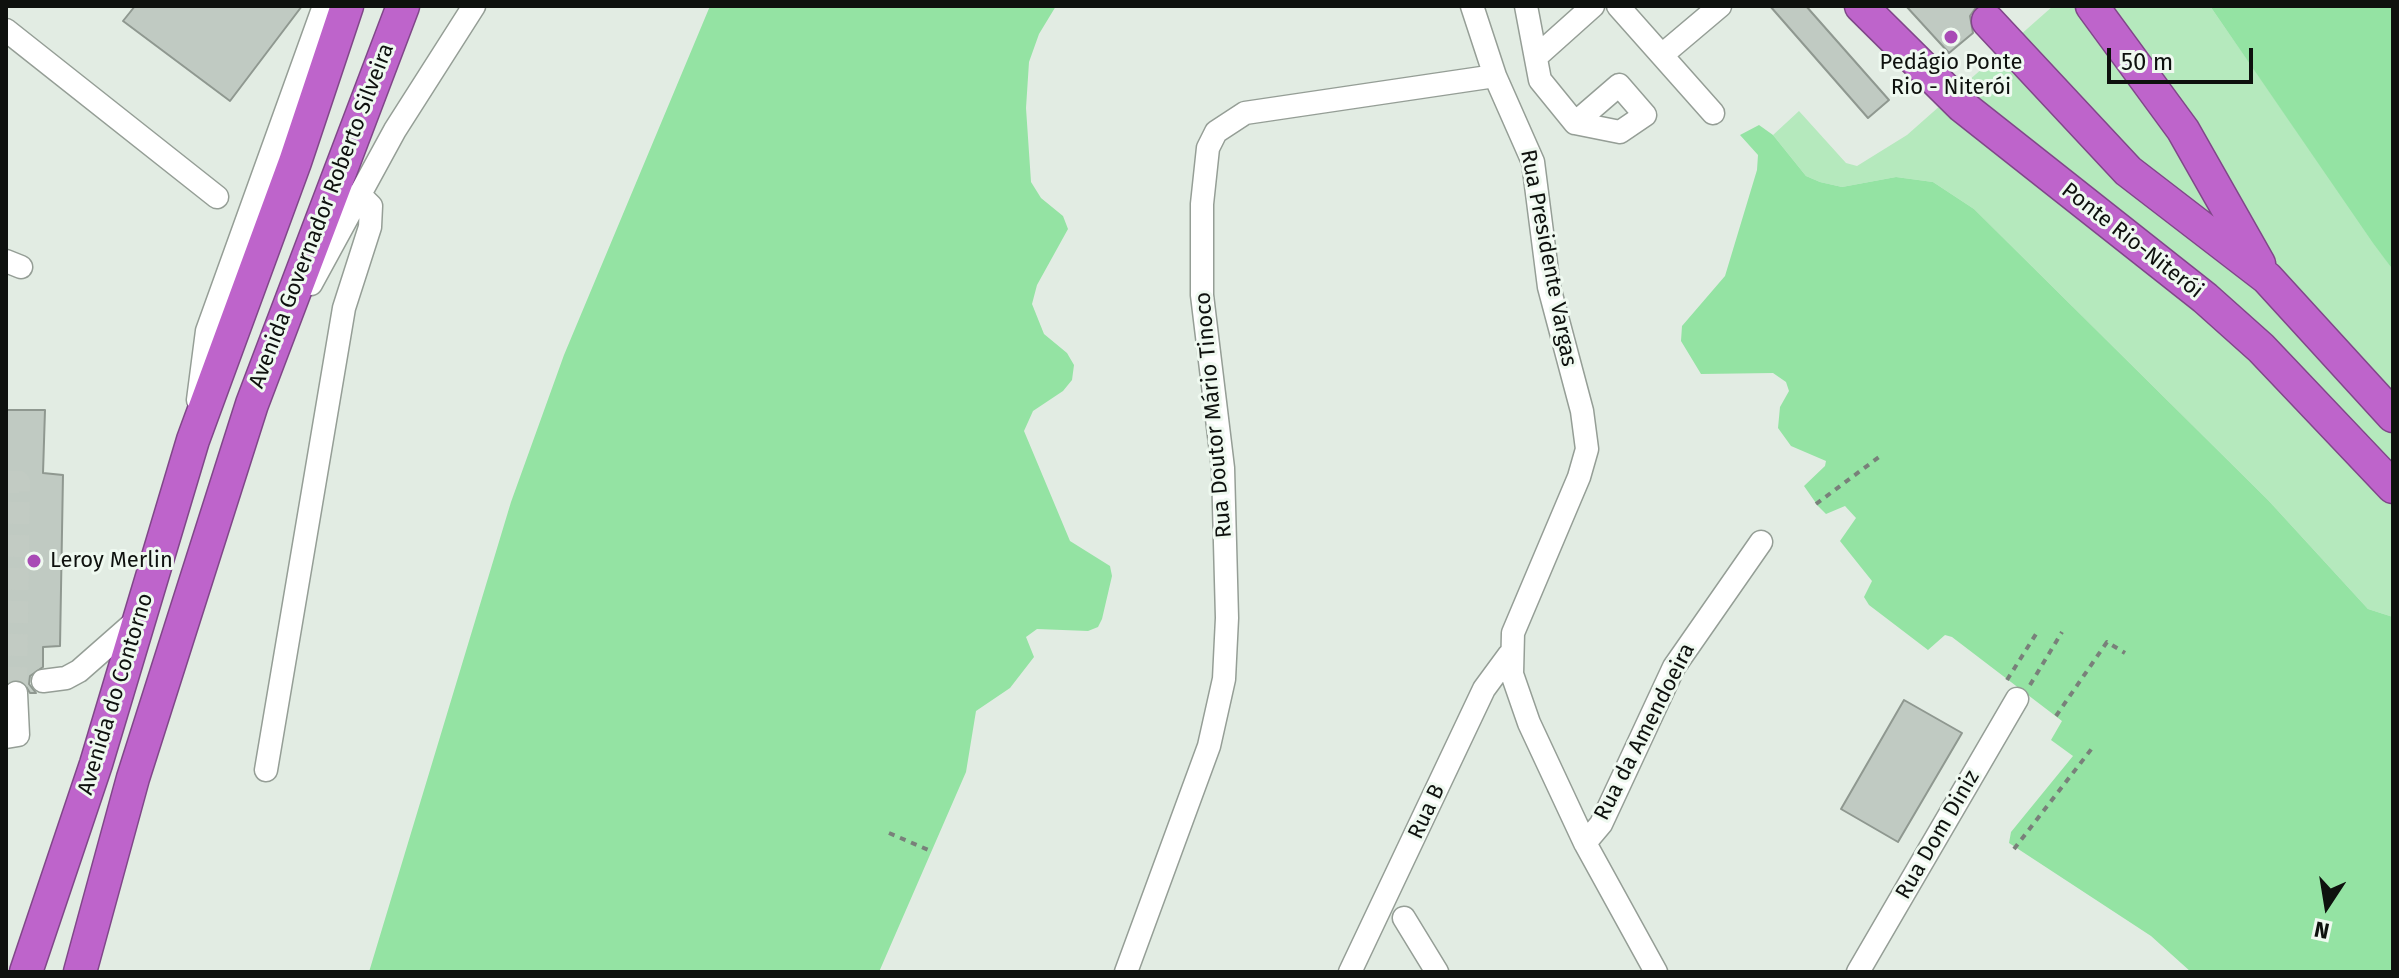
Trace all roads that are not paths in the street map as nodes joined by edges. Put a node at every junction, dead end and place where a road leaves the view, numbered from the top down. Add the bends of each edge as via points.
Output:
1 (324, 6) edge
2 (347, 6) edge
3 (474, 6) edge
4 (1472, 6) edge
5 (1526, 6) edge
6 (1593, 6) edge
7 (1618, 6) edge
8 (1720, 6) edge
9 (1861, 6) edge
10 (2092, 6) edge
11 (400, 9) edge
12 (1988, 21) dead end
13 (6, 30) edge
14 (1662, 55) junction
15 (1536, 57) junction
16 (1495, 76) junction
17 (1713, 113) dead end
18 (1575, 123) dead end
19 (359, 194) junction
20 (217, 197) dead end
21 (268, 234) joint
22 (2267, 278) junction
23 (252, 404) junction
24 (2393, 416) edge
25 (193, 440) junction
26 (2393, 487) edge
27 (1761, 542) dead end
28 (140, 617) junction
29 (1509, 655) junction
30 (43, 681) dead end
31 (2016, 690) road end
32 (16, 693) tunnel mouth
33 (6, 737) edge
34 (266, 770) dead end
35 (1585, 843) junction
36 (1404, 918) dead end
37 (26, 972) edge
38 (80, 972) edge
39 (1126, 972) edge
40 (1350, 972) edge
41 (1437, 972) edge
42 (1656, 972) edge
43 (1858, 972) edge

1 - 25 street via 207,331
2 - 21 highway, Avenida Governador Roberto Silveira
3 - 19 street, Avenida Governador Roberto Silveira
4 - 16 street, Rua Presidente Vargas
5 - 15 street
6 - 15 street
7 - 14 street
8 - 14 street
9 - 26 highway, Ponte Rio-Niterói via 1962,106 2261,348
10 - 22 highway via 2183,130
11 - 23 highway, Avenida Governador Roberto Silveira
12 - 22 highway via 2128,171
13 - 20 street
14 - 17 street
15 - 18 street via 1540,80
16 - 29 street, Rua Presidente Vargas via 1533,162 1549,287 1587,449 1518,619
16 - 39 street, Rua Doutor Mário Tinoco via 1245,113 1216,132 1208,148 1202,295 1223,468 1224,679 1209,746
19 - 23 street, Avenida Governador Roberto Silveira
19 - 34 street via 371,206 370,227 344,308
21 - 25 highway, Avenida do Contorno
22 - 24 highway
23 - 38 highway, Avenida do Contorno via 133,778
25 - 28 highway, Avenida do Contorno
27 - 35 street, Rua da Amendoeira via 1680,658 1601,824
28 - 30 street via 79,671
28 - 37 highway, Avenida do Contorno
29 - 35 street, Rua Presidente Vargas via 1529,723
29 - 40 street, Rua B via 1484,689
31 - 43 street, Rua Dom Diniz
32 - 33 street via 18,735
35 - 42 street, Rua Presidente Vargas
36 - 41 street

